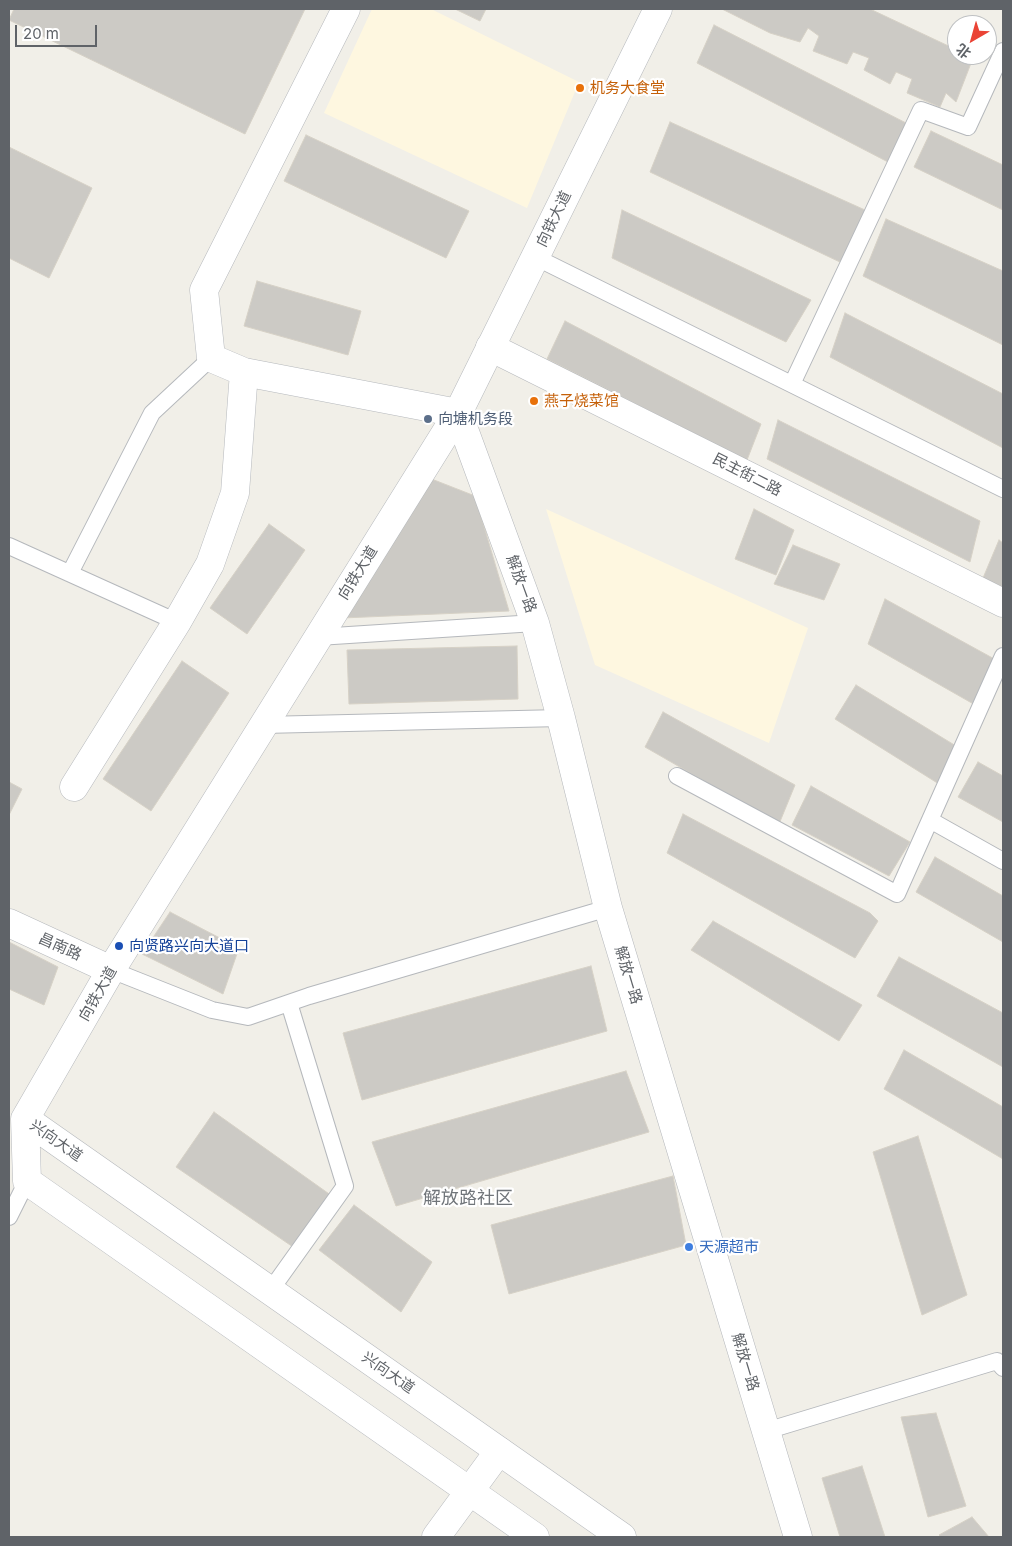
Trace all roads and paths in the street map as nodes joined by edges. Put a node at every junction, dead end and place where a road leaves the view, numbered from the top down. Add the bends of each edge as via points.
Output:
1 (346, 9) edge
2 (658, 9) edge
3 (1003, 51) edge
4 (535, 257) junction
5 (490, 347) junction
6 (211, 358) junction
7 (244, 372) junction
8 (792, 384) junction
9 (458, 413) junction
10 (1003, 489) edge
11 (9, 546) edge
12 (70, 573) junction
13 (1003, 603) edge
14 (177, 622) junction
15 (535, 623) junction
16 (318, 637) junction
17 (1003, 656) edge
18 (561, 718) junction
19 (263, 725) junction
20 (677, 776) dead end
21 (74, 787) dead end
22 (930, 820) junction
23 (1003, 861) edge
24 (608, 908) junction
25 (9, 923) edge
26 (111, 970) junction
27 (289, 1003) junction
28 (25, 1119) junction
29 (27, 1181) junction
30 (9, 1217) edge
31 (270, 1291) junction
32 (1001, 1362) edge
33 (766, 1431) junction
34 (499, 1451) junction
35 (468, 1490) junction
36 (436, 1537) edge
37 (535, 1537) edge
38 (622, 1537) edge
39 (798, 1537) edge

1 - 6 street via 204,290
2 - 4 street, 向铁大道
3 - 8 lane via 968,127 921,110
4 - 5 street, 向铁大道
4 - 8 lane
5 - 9 street, 向铁大道
5 - 13 street, 民主街二路
6 - 7 street
6 - 12 lane via 152,413
7 - 9 street
7 - 14 street via 235,494 210,564
8 - 10 lane
9 - 15 street, 解放一路
9 - 16 street, 向铁大道
11 - 12 lane
12 - 14 lane
14 - 21 street
15 - 16 lane
15 - 18 street, 解放一路
16 - 19 street, 向铁大道
17 - 22 lane
18 - 19 lane
18 - 24 street, 解放一路
19 - 26 street, 向铁大道
20 - 22 lane via 897,894
22 - 23 lane
24 - 27 lane
24 - 33 street, 解放一路
25 - 26 street, 昌南路
26 - 27 lane via 212,1010 248,1017
26 - 28 street, 向铁大道
27 - 31 lane via 345,1186
28 - 29 street, 兴向大道
28 - 31 street, 兴向大道
29 - 30 lane
29 - 35 street
31 - 34 street, 兴向大道
32 - 33 lane
33 - 39 street, 解放一路
34 - 35 street
34 - 38 street, 兴向大道
35 - 36 street
35 - 37 street

